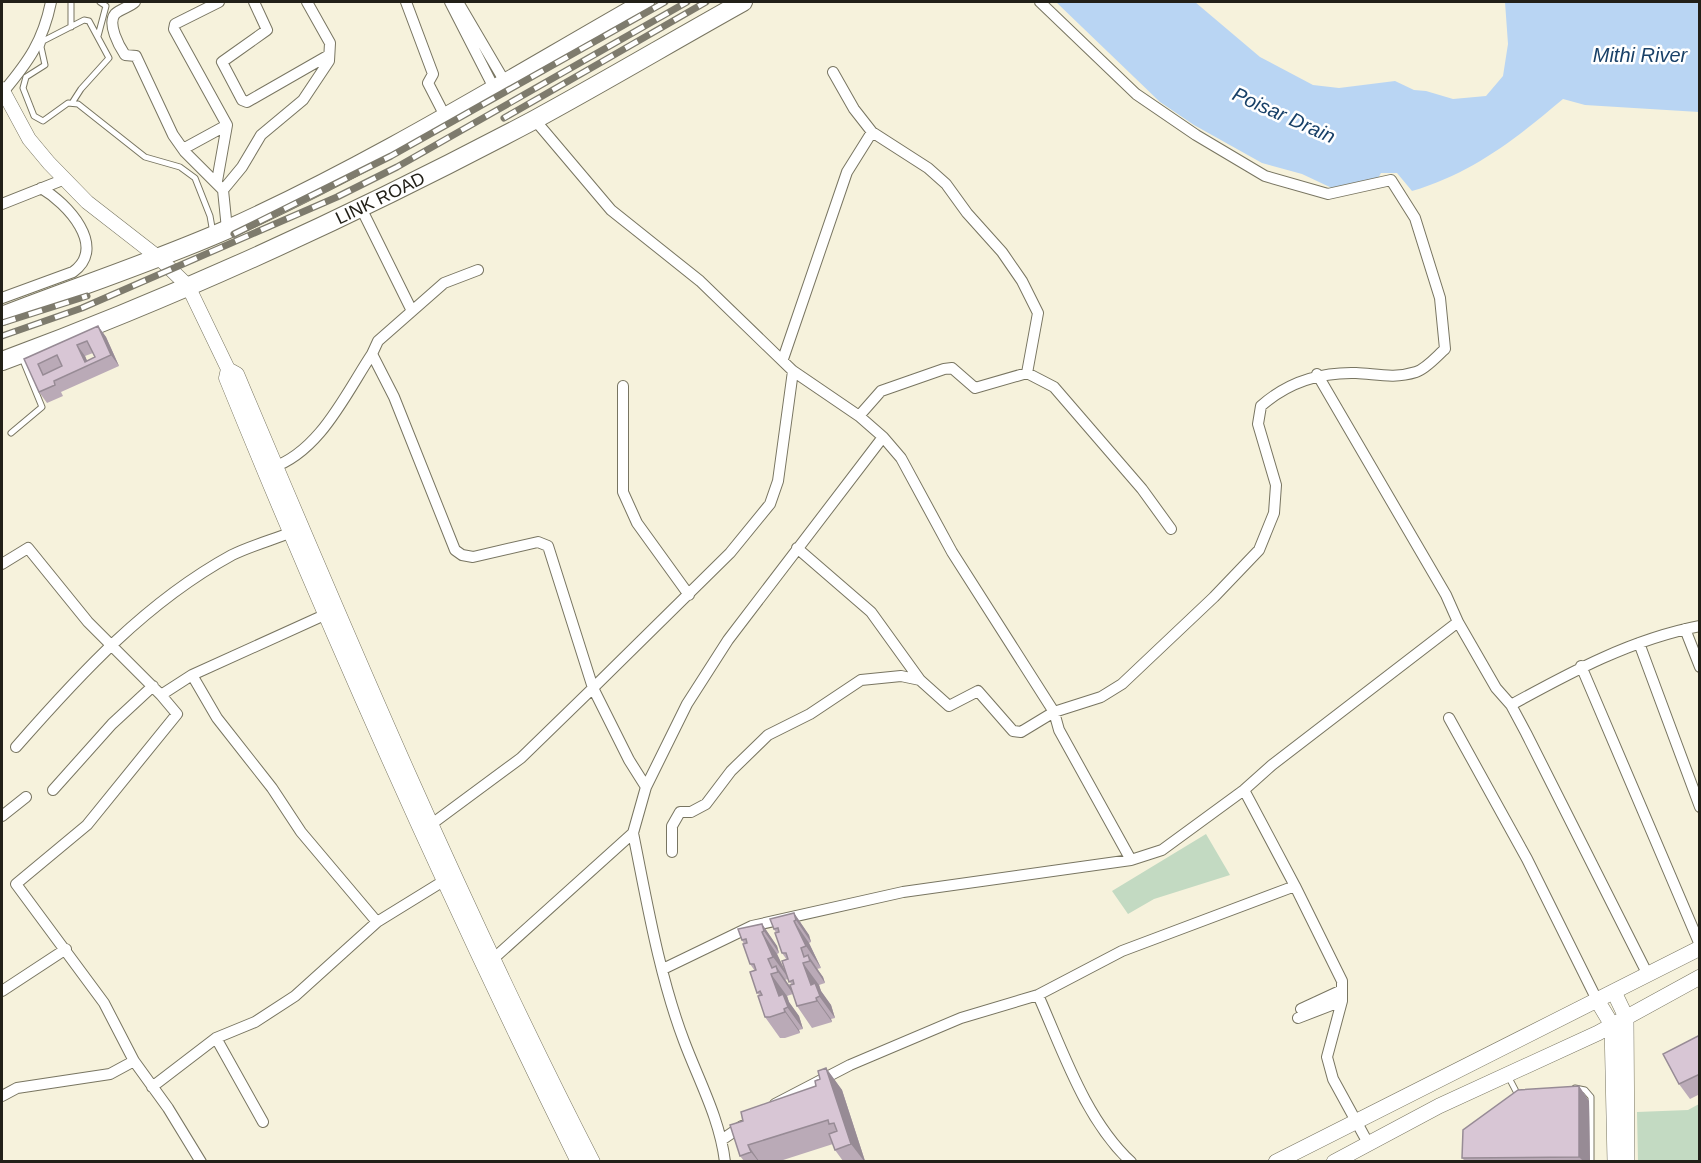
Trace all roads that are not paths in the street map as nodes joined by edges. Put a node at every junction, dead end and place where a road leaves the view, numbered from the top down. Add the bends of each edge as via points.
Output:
1 (51, 2) edge
2 (71, 2) edge
3 (100, 2) edge
4 (135, 2) edge
5 (219, 2) edge
6 (254, 2) edge
7 (307, 2) edge
8 (406, 2) edge
9 (450, 2) edge
10 (458, 2) edge
11 (645, 2) edge
12 (743, 2) edge
13 (1040, 2) edge
14 (70, 27) junction
15 (98, 36) junction
16 (329, 55) junction
17 (833, 72) dead end
18 (499, 85) junction
19 (13, 98) edge
20 (72, 103) junction
21 (29, 105) junction
22 (445, 116) junction
23 (534, 119) junction
24 (227, 125) junction
25 (872, 132) junction
26 (183, 149) junction
27 (65, 179) junction
28 (220, 186) junction
29 (41, 188) junction
30 (2, 204) edge
31 (361, 208) junction
32 (220, 232) junction
33 (159, 258) junction
34 (478, 270) dead end
35 (188, 286) junction
36 (2, 298) edge
37 (412, 311) junction
38 (2, 316) edge
39 (20, 354) junction
40 (372, 354) junction
41 (783, 359) junction
42 (2, 361) edge
43 (793, 371) junction
44 (1027, 373) junction
45 (1317, 374) junction
46 (623, 386) dead end
47 (859, 416) junction
48 (11, 433) dead end
49 (883, 437) junction
50 (270, 469) junction
51 (1171, 529) dead end
52 (296, 530) junction
53 (797, 548) junction
54 (2, 564) edge
55 (689, 595) junction
56 (330, 612) junction
57 (1458, 621) junction
58 (1700, 626) edge
59 (1685, 629) junction
60 (1639, 644) junction
61 (111, 645) junction
62 (1581, 666) junction
63 (1700, 667) edge
64 (192, 675) junction
65 (920, 680) junction
66 (153, 686) junction
67 (593, 688) junction
68 (161, 695) junction
69 (1511, 705) junction
70 (1054, 712) junction
71 (1449, 718) dead end
72 (16, 747) dead end
73 (646, 787) junction
74 (53, 789) dead end
75 (1244, 790) junction
76 (26, 797) dead end
77 (1700, 807) edge
78 (2, 816) edge
79 (426, 829) junction
80 (633, 833) junction
81 (672, 852) dead end
82 (1131, 860) junction
83 (448, 878) junction
84 (1295, 886) junction
85 (377, 922) junction
86 (473, 929) junction
87 (1700, 946) edge
88 (66, 949) junction
89 (492, 960) junction
90 (663, 969) junction
91 (1647, 973) junction
92 (1700, 977) edge
93 (2, 991) edge
94 (1614, 992) junction
95 (1038, 995) junction
96 (1342, 995) junction
97 (1597, 1000) junction
98 (509, 1008) junction
99 (1299, 1013) dead end
100 (1626, 1017) junction
101 (1612, 1025) junction
102 (216, 1038) junction
103 (134, 1061) junction
104 (1507, 1075) junction
105 (152, 1087) junction
106 (1564, 1088) edge
107 (2, 1096) edge
108 (1528, 1096) edge
109 (1620, 1099) junction
110 (1520, 1100) junction
111 (1514, 1104) edge
112 (769, 1108) edge
113 (751, 1120) edge
114 (263, 1122) dead end
115 (1355, 1122) junction
116 (723, 1139) junction
117 (1368, 1143) junction
118 (584, 1159) edge
119 (201, 1161) edge
120 (725, 1161) edge
121 (1131, 1161) edge
122 (1276, 1161) edge
123 (1334, 1161) edge
124 (1591, 1161) edge
125 (1615, 1161) edge
126 (1627, 1161) edge

1 - 19 street via 47,22
2 - 14 lane
3 - 15 lane via 106,6
4 - 26 street via 115,15 112,24 125,55 136,57
5 - 24 street via 175,24 174,29
6 - 16 street via 267,30 222,62 242,100 246,102
7 - 16 street via 330,44
8 - 22 street via 433,74 428,83
9 - 18 street
10 - 18 street
11 - 18 main road
12 - 23 main road, LINK ROAD
13 - 45 street via 1136,94 1265,176 1328,194 1391,180 1415,218 1440,298 1445,349 1418,372 1385,378 1357,373
14 - 15 lane via 89,21
14 - 19 lane via 43,41 45,65 26,77 23,88
15 - 20 lane via 109,58
16 - 28 street via 329,61 303,100 261,135 242,167
17 - 25 street
18 - 22 main road
19 - 21 lane
19 - 21 lane
19 - 27 street via 29,139
20 - 21 lane via 43,121 34,116
20 - 32 lane via 145,157 180,167 195,178
22 - 32 main road via 341,173
23 - 31 main road, LINK ROAD
23 - 41 street via 611,210 700,281
24 - 26 street
24 - 28 street
25 - 41 street via 847,172
25 - 44 street via 946,184 1022,281 1038,313
26 - 28 street
27 - 29 street
27 - 33 street via 87,202
28 - 32 street
29 - 30 street
29 - 36 street via 76,217 83,232 84,265
31 - 35 main road, LINK ROAD
31 - 37 street
32 - 33 main road
33 - 35 street
33 - 38 main road
34 - 37 street via 444,283
35 - 39 main road, LINK ROAD
35 - 50 street
37 - 40 street via 378,341
39 - 42 main road, LINK ROAD
39 - 48 lane via 42,407
40 - 50 street via 324,428 299,452
40 - 67 street via 394,398 455,550 473,557 538,542 548,546
41 - 43 street
43 - 47 street
43 - 55 street via 778,481 770,504
44 - 47 street via 975,388 952,368 944,369 881,391
44 - 51 street via 1054,387 1142,489
45 - 57 street
45 - 70 street via 1261,406 1258,424 1276,485 1274,513 1259,550 1122,684 1101,697
46 - 55 street via 623,492 637,523
47 - 49 street
49 - 53 street
49 - 70 street via 901,459 952,552
50 - 52 street
52 - 56 street
52 - 61 street via 234,554 178,588
53 - 65 street via 871,612
53 - 73 street via 699,685
54 - 61 street via 28,548 87,622
55 - 67 street
56 - 64 street
56 - 79 street
57 - 69 street via 1496,688
57 - 75 street
58 - 59 street
59 - 60 street
59 - 63 street
60 - 62 street
60 - 77 street
61 - 66 street
61 - 72 street
62 - 69 street
62 - 87 street
64 - 68 street
64 - 85 street via 217,718 301,832
65 - 70 street via 950,706 978,691 1013,731 1021,732
65 - 81 street via 901,676 861,680 810,714 768,735 731,771 706,804 691,812 680,812 672,826
66 - 68 street
66 - 74 street
67 - 73 street
67 - 79 street via 521,758
68 - 88 street via 177,714 87,825 16,884
69 - 91 street
70 - 82 street via 1059,730
71 - 97 street via 1527,859
73 - 80 street
75 - 82 street via 1162,850
75 - 84 street
76 - 78 street
79 - 83 street
80 - 89 street
80 - 90 street
82 - 90 street via 903,892 752,926
83 - 85 street
83 - 86 street
84 - 95 street via 1122,951
84 - 96 street via 1342,981
85 - 102 street via 294,996 255,1022
86 - 89 street
86 - 98 street
87 - 91 main road
88 - 93 street
88 - 103 street via 104,1003
89 - 98 street
90 - 116 street via 683,1040
91 - 94 main road
92 - 100 main road
94 - 97 main road
94 - 100 main road
95 - 112 street via 961,1018 850,1065
95 - 121 street via 1104,1131
96 - 99 street
96 - 115 street via 1327,1058
97 - 101 main road
97 - 115 main road
98 - 118 street
100 - 101 main road
100 - 109 main road
101 - 104 main road
101 - 109 main road
102 - 105 street
102 - 114 street
103 - 105 street
103 - 107 street via 110,1074 17,1088
104 - 110 lane
104 - 117 main road
105 - 119 street
106 - 124 lane via 1585,1090 1592,1097
108 - 110 lane
109 - 125 main road
109 - 126 main road
110 - 111 lane
113 - 116 street
115 - 117 street
115 - 122 main road
116 - 120 street
117 - 123 main road

